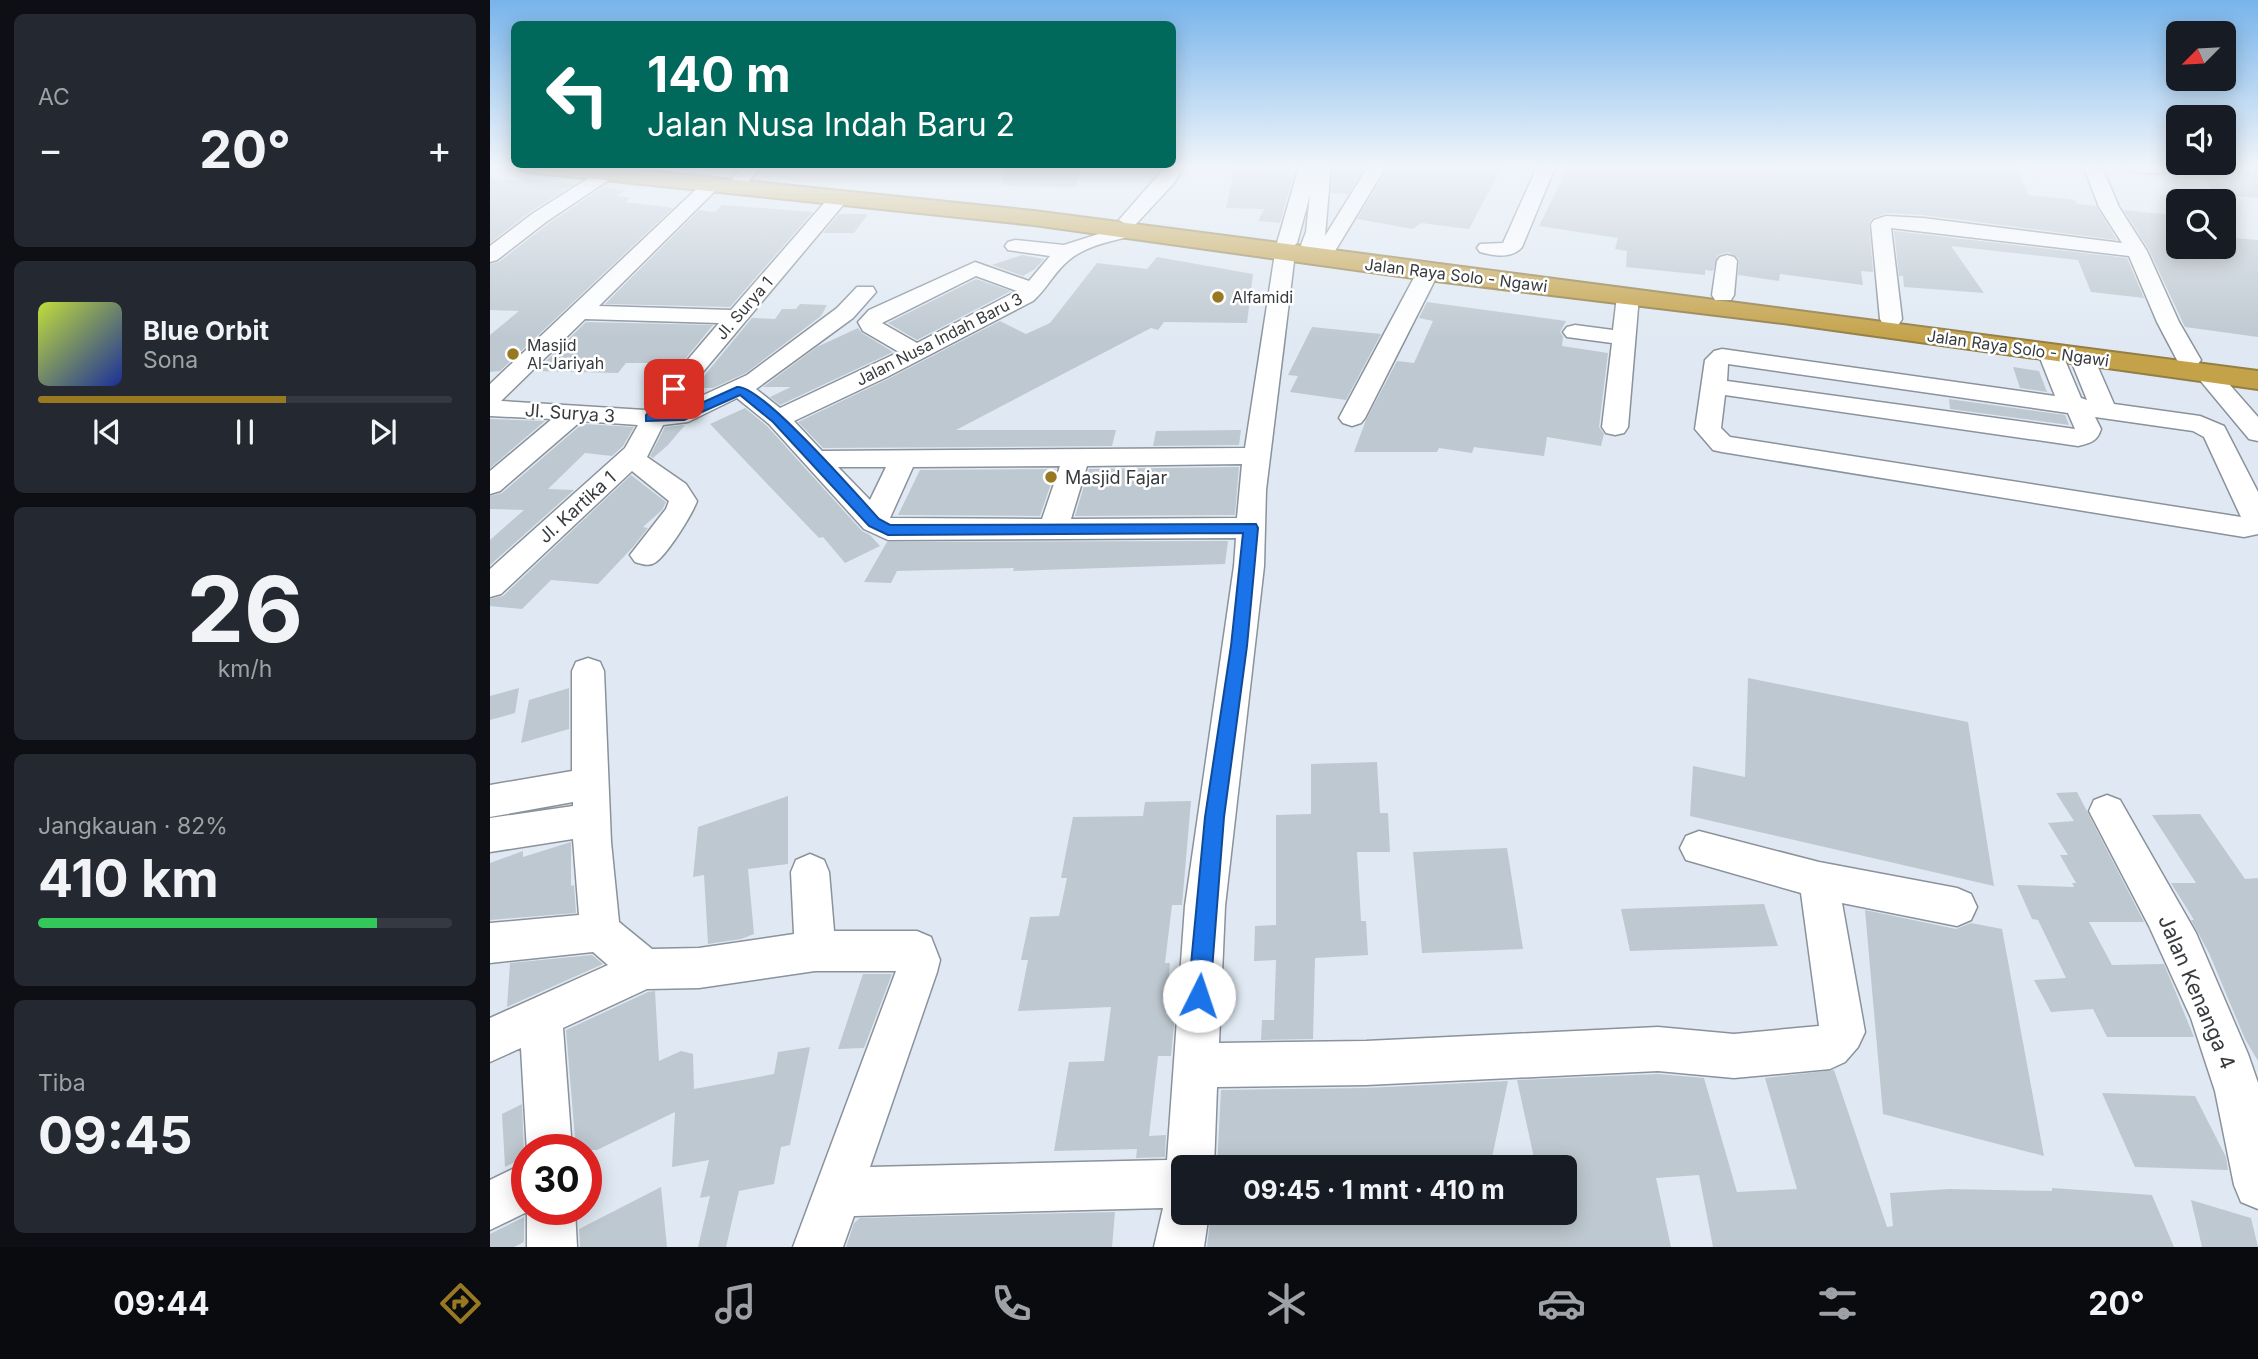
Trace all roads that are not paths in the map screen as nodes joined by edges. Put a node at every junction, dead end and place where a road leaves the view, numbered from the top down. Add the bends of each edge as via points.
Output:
1 (532, 223) edge
2 (672, 223) edge
3 (817, 223) edge
4 (1096, 223) edge
5 (1110, 223) edge
6 (1131, 223) edge
7 (1304, 223) edge
8 (1317, 223) edge
9 (1325, 223) edge
10 (1500, 223) edge
11 (1522, 223) edge
12 (1883, 223) edge
13 (1908, 223) edge
14 (2119, 223) edge
15 (1129, 226) junction
16 (1014, 246) dead end
17 (1303, 247) junction
18 (1067, 251) junction
19 (2137, 251) junction
20 (490, 256) edge
21 (1482, 257) junction
22 (1727, 261) dead end
23 (1428, 272) junction
24 (1034, 290) junction
25 (865, 292) dead end
26 (1723, 295) junction
27 (1628, 296) junction
28 (580, 312) junction
29 (737, 317) junction
30 (1891, 319) junction
31 (1575, 332) dead end
32 (1624, 338) junction
33 (916, 352) junction
34 (2050, 353) junction
35 (2082, 358) junction
36 (2198, 367) junction
37 (2258, 371) edge
38 (2258, 380) edge
39 (1713, 386) junction
40 (745, 392) junction
41 (490, 398) edge
42 (2084, 406) junction
43 (490, 408) edge
44 (574, 414) junction
45 (651, 418) junction
46 (1352, 418) dead end
47 (778, 419) junction
48 (1615, 427) dead end
49 (2258, 433) edge
50 (1258, 456) junction
51 (1076, 457) junction
52 (631, 458) junction
53 (902, 459) junction
54 (817, 460) junction
55 (490, 485) edge
56 (874, 522) junction
57 (1251, 528) junction
58 (1053, 530) junction
59 (645, 555) dead end
60 (490, 586) edge
61 (587, 671) dead end
62 (591, 783) junction
63 (490, 801) edge
64 (2107, 811) dead end
65 (591, 820) junction
66 (490, 835) edge
67 (1699, 848) dead end
68 (810, 872) dead end
69 (1819, 880) junction
70 (1957, 907) dead end
71 (600, 932) junction
72 (490, 943) edge
73 (815, 951) junction
74 (645, 969) junction
75 (541, 1016) junction
76 (490, 1040) edge
77 (1194, 1065) junction
78 (548, 1134) edge
79 (1190, 1155) edge
80 (1171, 1184) edge
81 (2258, 1185) edge
82 (836, 1192) junction
83 (511, 1195) edge
84 (490, 1206) edge
85 (551, 1225) edge
86 (1183, 1225) edge
87 (552, 1247) edge
88 (818, 1247) edge
89 (1179, 1247) edge

1 - 20 street
2 - 28 street
3 - 29 street, Jl. Surya 1
4 - 15 highway, Jalan Raya Solo - Ngawi
5 - 15 highway, Jalan Raya Solo - Ngawi
6 - 15 street
7 - 17 street
8 - 17 street via 1316,232
9 - 17 street
10 - 21 street
11 - 21 street via 1512,247
12 - 30 street
13 - 19 street
14 - 19 street
15 - 17 highway, Jalan Raya Solo - Ngawi
15 - 18 street
16 - 18 street
17 - 21 highway, Jalan Raya Solo - Ngawi
17 - 23 highway, Jalan Raya Solo - Ngawi
17 - 50 street
18 - 24 street, Jalan Nusa Indah Baru 3
19 - 36 street via 2168,322
21 - 26 highway, Jalan Raya Solo - Ngawi
22 - 26 street
23 - 27 highway, Jalan Raya Solo - Ngawi
23 - 46 street
24 - 33 street, Jalan Nusa Indah Baru 3
24 - 33 street via 975,268 869,323
25 - 40 street, Jl. Surya 3
26 - 30 highway, Jalan Raya Solo - Ngawi
27 - 32 street
27 - 34 highway, Jalan Raya Solo - Ngawi
28 - 29 street
28 - 41 street
29 - 45 street, Jl. Surya 1
30 - 36 highway, Jalan Raya Solo - Ngawi
31 - 32 street
32 - 48 street
33 - 47 street, Jalan Nusa Indah Baru 3
34 - 35 highway, Jalan Raya Solo - Ngawi
34 - 42 street
35 - 36 highway, Jalan Raya Solo - Ngawi
35 - 42 street
36 - 37 highway, Jalan Raya Solo - Ngawi
36 - 38 highway, Jalan Raya Solo - Ngawi
36 - 49 street
39 - 42 street via 1717,360 1722,356
39 - 42 street via 2078,438 2088,429
39 - 42 street via 1708,429 1718,441 1731,446 2244,527 2257,525 2211,429
40 - 45 street, Jl. Surya 3 via 679,417
40 - 47 street
43 - 44 street, Jl. Surya 3
44 - 45 street, Jl. Surya 3
44 - 55 street
45 - 52 street, Jl. Kartika 1
47 - 54 street
50 - 51 street
50 - 57 street
51 - 53 street
51 - 58 street
52 - 59 street via 676,490 682,501 679,512
52 - 60 street, Jl. Kartika 1
53 - 54 street
53 - 56 street
54 - 56 street
56 - 58 street via 903,531
57 - 58 street
57 - 77 street via 1205,906
61 - 62 street
62 - 63 street
62 - 65 street
64 - 81 street, Jalan Kenanga 4 via 2190,965 2218,1034 2238,1091
65 - 66 street
65 - 71 street
67 - 69 street
68 - 73 street
69 - 70 street
69 - 77 street via 1843,1032 1830,1047 1734,1056 1657,1049 1366,1063
71 - 72 street
71 - 74 street
73 - 74 street via 699,968
73 - 82 street via 907,949 917,951 919,960
74 - 75 street
75 - 76 street
75 - 78 street
77 - 79 street
80 - 82 street
82 - 88 street
83 - 84 street
85 - 87 street
86 - 89 street

